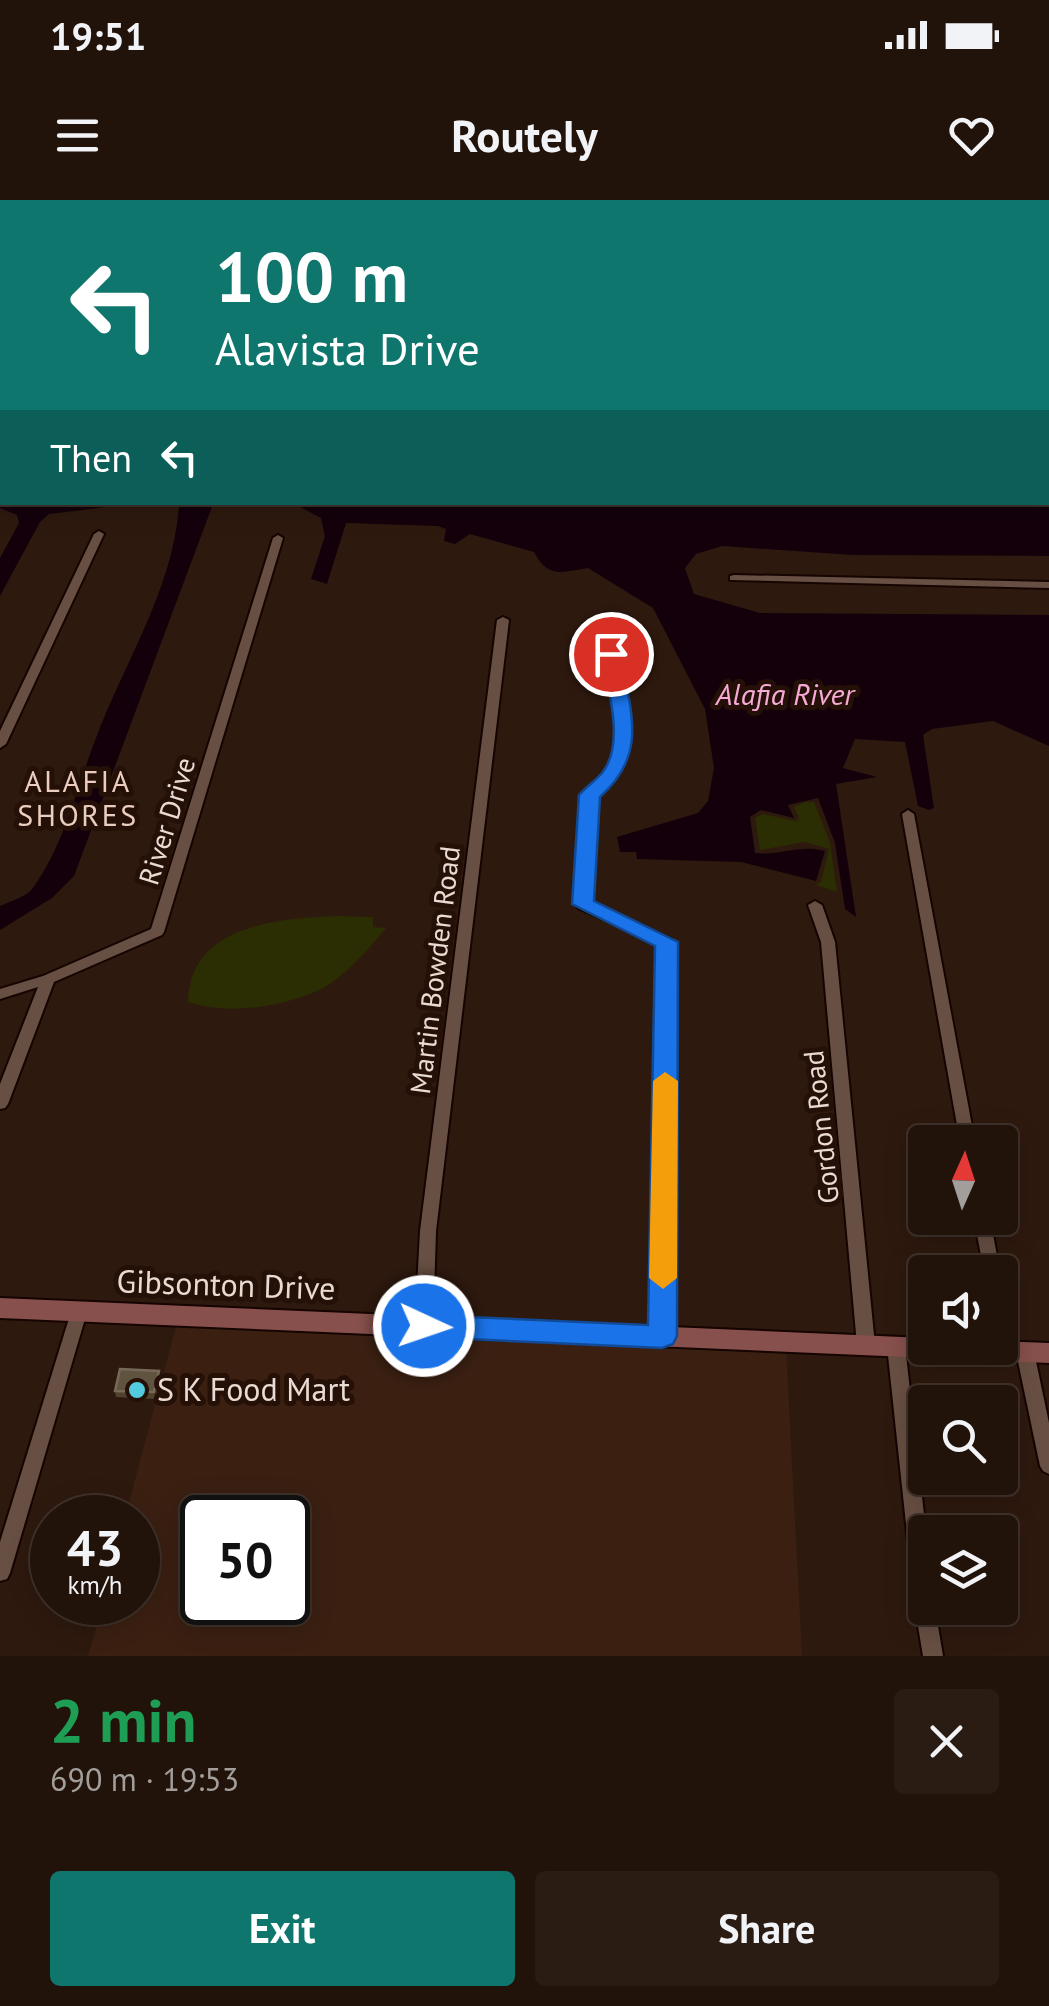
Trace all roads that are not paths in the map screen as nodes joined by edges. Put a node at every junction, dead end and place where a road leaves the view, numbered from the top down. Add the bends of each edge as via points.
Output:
1 (100, 534) dead end
2 (278, 538) dead end
3 (734, 578) dead end
4 (1049, 585) edge
5 (606, 616) dead end
6 (504, 620) dead end
7 (0, 744) edge
8 (908, 814) dead end
9 (816, 905) dead end
10 (48, 979) junction
11 (0, 994) edge
12 (0, 1104) edge
13 (965, 1125) edge
14 (0, 1308) edge
15 (79, 1312) junction
16 (424, 1326) junction
17 (662, 1336) junction
18 (866, 1345) junction
19 (896, 1346) junction
20 (1027, 1352) edge
21 (1049, 1466) edge
22 (915, 1515) edge
23 (0, 1573) edge
24 (928, 1625) edge
25 (932, 1656) edge

1 - 7 street
2 - 10 street, River Drive via 157,932
3 - 4 street
5 - 17 street via 622,756 589,795 583,904 666,942
6 - 16 street, Martin Bowden Road via 428,1230
8 - 13 street
9 - 18 street, Gordon Road via 828,942
10 - 11 street, River Drive
10 - 12 street
14 - 15 main road, Gibsonton Drive
15 - 16 main road, Gibsonton Drive
15 - 23 street
16 - 17 main road, Gibsonton Drive
17 - 18 main road, Gibsonton Drive
18 - 19 main road, Gibsonton Drive
19 - 20 main road, Gibsonton Drive
19 - 22 street
20 - 21 street
24 - 25 street

